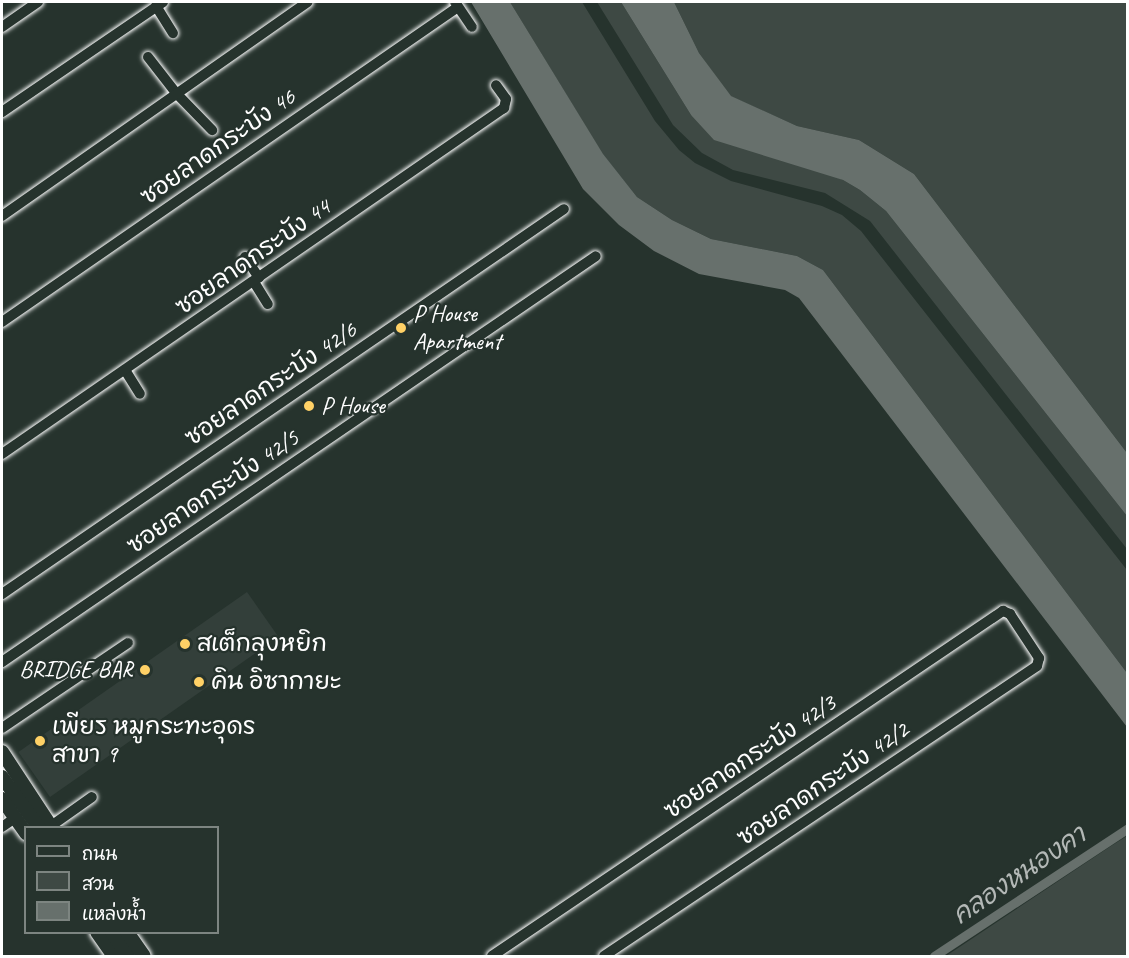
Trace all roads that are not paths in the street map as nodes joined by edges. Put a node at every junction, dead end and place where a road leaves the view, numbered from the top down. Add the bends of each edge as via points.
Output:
1 (38, 2) edge
2 (308, 2) edge
3 (160, 4) edge
4 (456, 4) edge
5 (2, 27) edge
6 (472, 27) dead end
7 (173, 33) dead end
8 (148, 57) dead end
9 (496, 85) dead end
10 (176, 93) junction
11 (2, 112) edge
12 (212, 130) dead end
13 (564, 209) dead end
14 (2, 216) edge
15 (596, 256) dead end
16 (245, 257) dead end
17 (256, 280) junction
18 (268, 303) dead end
19 (2, 322) edge
20 (125, 370) junction
21 (140, 394) dead end
22 (2, 454) edge
23 (2, 594) edge
24 (1024, 637) joint
25 (128, 643) dead end
26 (2, 662) edge
27 (2, 728) edge
28 (2, 752) edge
29 (2, 768) edge
30 (2, 777) edge
31 (92, 797) dead end
32 (2, 799) edge
33 (40, 808) junction
34 (15, 818) junction
35 (47, 826) edge
36 (48, 826) edge
37 (49, 826) edge
38 (2, 827) edge
39 (24, 830) edge
40 (98, 934) edge
41 (113, 934) edge
42 (128, 934) edge
43 (114, 957) edge
44 (129, 957) edge
45 (144, 957) edge
46 (492, 957) edge
47 (604, 957) edge

1 - 5 street
2 - 10 street
3 - 7 street
3 - 11 street
4 - 6 street
4 - 19 street, ซอยลาดกระบัง 46
8 - 10 street
9 - 17 street, ซอยลาดกระบัง 44 via 506,99 504,108
10 - 12 street
10 - 14 street
13 - 23 street, ซอยลาดกระบัง 42/6
15 - 26 street, ซอยลาดกระบัง 42/5
16 - 17 street
17 - 18 street
17 - 20 street, ซอยลาดกระบัง 44
20 - 21 street
20 - 22 street, ซอยลาดกระบัง 44
24 - 46 street, ซอยลาดกระบัง 42/3 via 1010,614 1003,611
24 - 47 street, ซอยลาดกระบัง 42/2 via 1039,658 1037,666
25 - 27 street
28 - 33 main road
29 - 33 main road
30 - 35 main road
31 - 37 street
32 - 34 main road
33 - 36 main road
34 - 38 street
34 - 39 main road
40 - 43 main road
41 - 44 main road
42 - 45 main road

